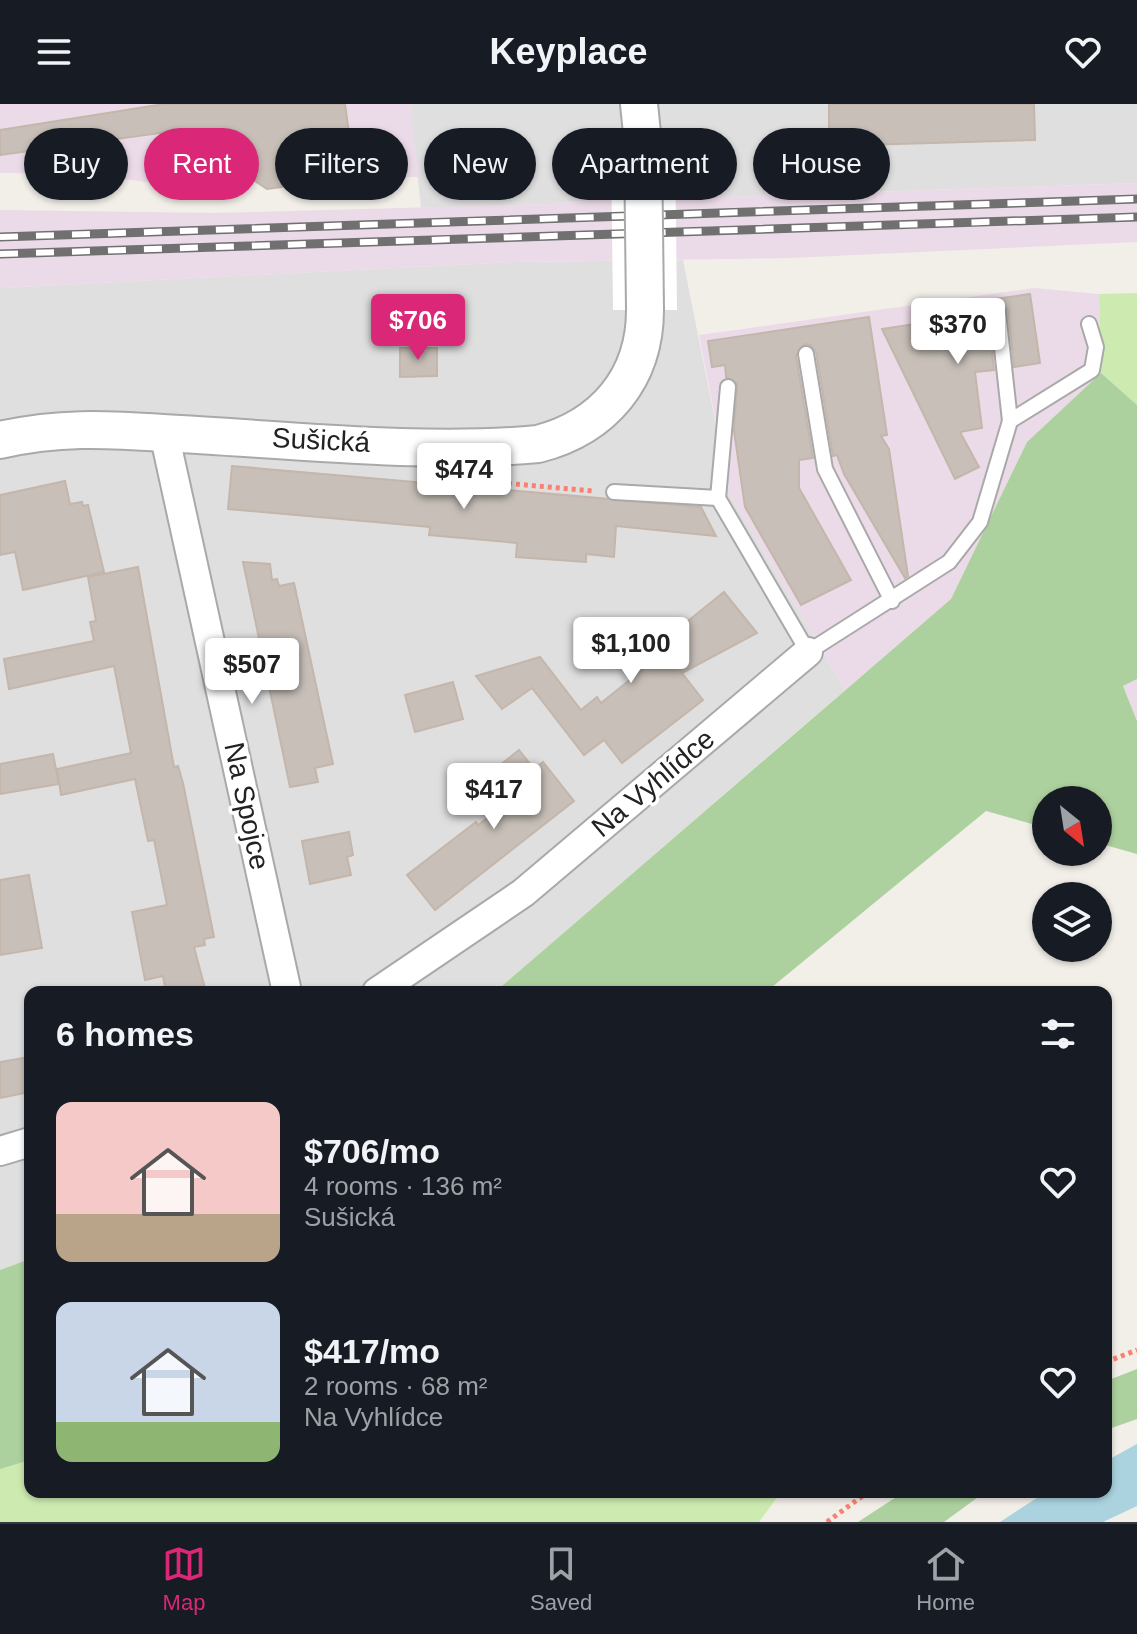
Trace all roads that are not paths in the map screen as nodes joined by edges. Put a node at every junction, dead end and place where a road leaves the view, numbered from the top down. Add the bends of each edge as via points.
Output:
1 (639, 104) edge
2 (998, 312) dead end
3 (1089, 324) dead end
4 (806, 354) dead end
5 (728, 387) dead end
6 (1010, 421) junction
7 (164, 433) junction
8 (0, 440) edge
9 (614, 492) dead end
10 (718, 498) junction
11 (892, 601) junction
12 (808, 652) junction
13 (286, 986) edge
14 (386, 986) edge
15 (24, 1144) edge
16 (0, 1151) edge

1 - 7 street, Sušická, bridge via 645,310 641,353 622,389 595,417 548,442 492,447
2 - 6 lane
3 - 6 lane via 1096,347 1092,370
4 - 11 lane via 825,469
5 - 10 lane
6 - 11 lane via 980,522 949,562
7 - 8 street, Sušická via 48,430
7 - 13 street, Na Spojce
9 - 10 lane
10 - 12 lane
11 - 12 lane
12 - 14 street, Na Vyhlídce via 523,893
15 - 16 street

